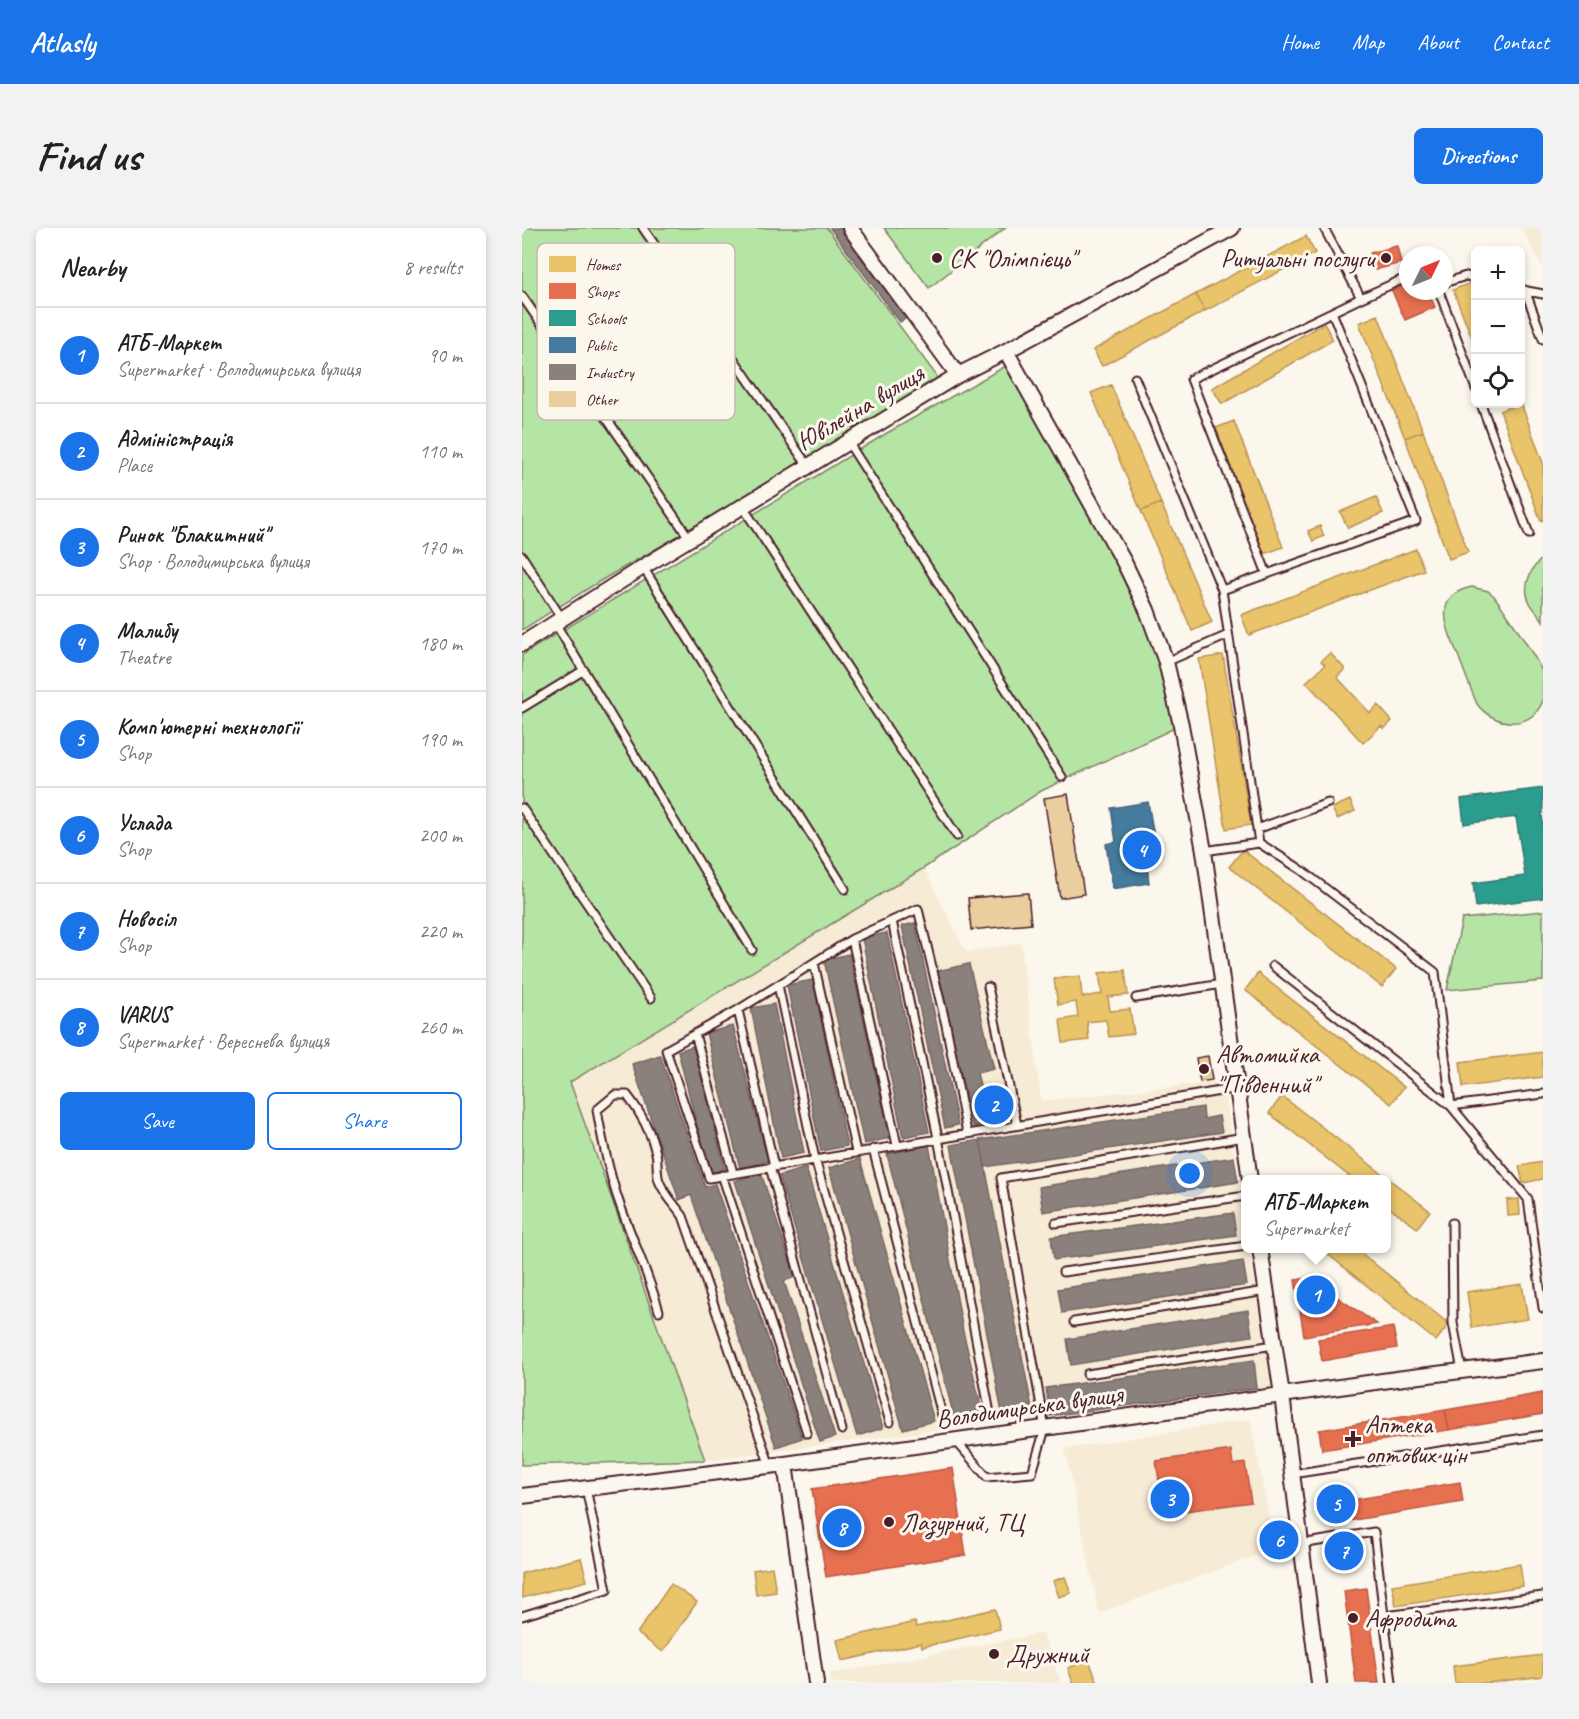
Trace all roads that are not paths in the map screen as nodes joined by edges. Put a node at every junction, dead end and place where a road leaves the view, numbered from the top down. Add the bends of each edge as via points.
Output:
1 (643, 228) edge
2 (850, 228) edge
3 (1232, 228) edge
4 (1324, 228) edge
5 (653, 243) edge
6 (1471, 277) edge
7 (1453, 281) edge
8 (1399, 282) edge
9 (1525, 290) edge
10 (1543, 294) edge
11 (1525, 295) edge
12 (522, 296) edge
13 (1361, 298) junction
14 (1442, 300) edge
15 (1332, 312) junction
16 (537, 318) edge
17 (1543, 339) edge
18 (1006, 351) junction
19 (735, 361) edge
20 (958, 375) junction
21 (1471, 376) edge
22 (1135, 378) dead end
23 (1482, 408) edge
24 (608, 420) edge
25 (848, 442) junction
26 (808, 466) junction
27 (743, 507) junction
28 (1529, 534) dead end
29 (690, 539) junction
30 (522, 556) edge
31 (643, 567) junction
32 (1267, 574) junction
33 (1222, 590) junction
34 (559, 621) junction
35 (1228, 635) junction
36 (522, 644) edge
37 (1166, 662) junction
38 (584, 670) junction
39 (522, 708) edge
40 (1062, 777) dead end
41 (1328, 802) dead end
42 (522, 808) edge
43 (1257, 829) junction
44 (957, 836) dead end
45 (1259, 843) junction
46 (1204, 851) junction
47 (845, 889) dead end
48 (892, 921) junction
49 (852, 939) junction
50 (752, 950) dead end
51 (813, 963) junction
52 (1273, 966) dead end
53 (1222, 984) junction
54 (778, 985) junction
55 (988, 987) dead end
56 (651, 998) dead end
57 (1136, 998) dead end
58 (738, 1010) junction
59 (695, 1034) junction
60 (1238, 1088) junction
61 (1543, 1094) edge
62 (1451, 1106) junction
63 (1017, 1125) junction
64 (967, 1133) junction
65 (1244, 1137) junction
66 (938, 1138) junction
67 (897, 1145) junction
68 (873, 1149) junction
69 (856, 1152) junction
70 (815, 1159) junction
71 (772, 1166) junction
72 (733, 1173) junction
73 (722, 1175) junction
74 (1249, 1175) edge
75 (1241, 1198) edge
76 (1056, 1223) dead end
77 (1452, 1223) dead end
78 (1241, 1247) edge
79 (1261, 1253) edge
80 (1063, 1272) dead end
81 (1266, 1291) junction
82 (1543, 1308) edge
83 (659, 1311) dead end
84 (1074, 1322) dead end
85 (1274, 1346) junction
86 (1543, 1361) edge
87 (1462, 1371) junction
88 (1087, 1374) dead end
89 (1282, 1395) junction
90 (989, 1408) dead end
91 (942, 1415) dead end
92 (890, 1422) dead end
93 (1045, 1429) junction
94 (842, 1430) dead end
95 (807, 1433) dead end
96 (1543, 1435) edge
97 (956, 1441) junction
98 (785, 1464) junction
99 (770, 1466) junction
100 (1292, 1474) junction
101 (586, 1488) junction
102 (522, 1496) edge
103 (1301, 1544) junction
104 (1543, 1596) edge
105 (522, 1616) edge
106 (1385, 1616) junction
107 (816, 1683) edge
108 (1319, 1683) edge
109 (1392, 1683) edge

1 - 5 lane
2 - 20 street
3 - 18 street, Ювілейна вулиця
4 - 13 lane
6 - 7 lane
8 - 13 lane
9 - 10 lane
11 - 17 lane
12 - 16 lane
13 - 15 lane
14 - 21 lane
15 - 32 lane via 1191,379
15 - 32 lane via 1416,521
18 - 20 street, Ювілейна вулиця
18 - 37 street via 1124,562
19 - 26 lane
20 - 25 street, Ювілейна вулиця
22 - 33 lane
23 - 28 lane
24 - 29 lane
25 - 26 street, Ювілейна вулиця
25 - 40 lane
26 - 27 street, Ювілейна вулиця
27 - 29 street, Ювілейна вулиця
27 - 44 lane
29 - 31 street, Ювілейна вулиця
30 - 34 lane
31 - 34 street, Ювілейна вулиця
31 - 47 lane
32 - 33 lane
33 - 35 lane
34 - 36 street, Ювілейна вулиця
34 - 38 lane
35 - 37 lane
35 - 43 lane
37 - 46 street
38 - 39 lane
38 - 50 lane
41 - 43 lane
42 - 56 lane
43 - 45 lane
45 - 46 lane
45 - 62 lane via 1300,869 1435,972
46 - 53 street
48 - 49 lane
48 - 64 lane via 918,909
48 - 66 lane
49 - 51 lane
49 - 67 lane
51 - 54 lane
51 - 69 lane
52 - 62 lane
53 - 57 lane
53 - 60 street
54 - 58 lane
54 - 70 lane
55 - 63 lane
58 - 59 lane
58 - 71 lane
59 - 72 lane
59 - 73 lane via 666,1050 709,1178
60 - 63 lane
60 - 65 street
61 - 62 lane
62 - 82 lane via 1528,1199
63 - 64 lane
64 - 66 lane
65 - 74 street
65 - 93 lane via 1001,1178
66 - 67 lane
66 - 90 lane
67 - 68 lane
68 - 69 lane
68 - 91 lane
69 - 70 lane
70 - 71 lane
70 - 92 lane
71 - 72 lane
71 - 94 lane
72 - 73 lane
73 - 95 lane
75 - 76 lane
77 - 87 lane via 1453,1323
78 - 80 lane
79 - 81 street
81 - 84 lane
81 - 85 street
83 - 99 lane via 604,1152 597,1110 615,1095 627,1095 648,1128 659,1180 682,1216
85 - 88 lane
85 - 89 street
86 - 87 street, Володимирська вулиця
87 - 89 street, Володимирська вулиця
89 - 93 street, Володимирська вулиця
89 - 100 street
93 - 97 street, Володимирська вулиця
93 - 97 lane via 1032,1473 987,1477
96 - 100 lane
97 - 98 street, Володимирська вулиця
98 - 99 street, Володимирська вулиця
98 - 107 street
99 - 101 street, Володимирська вулиця
100 - 103 street
101 - 102 street, Володимирська вулиця
101 - 105 lane via 607,1590
103 - 106 lane via 1374,1532
103 - 108 street
104 - 106 lane
106 - 109 lane

